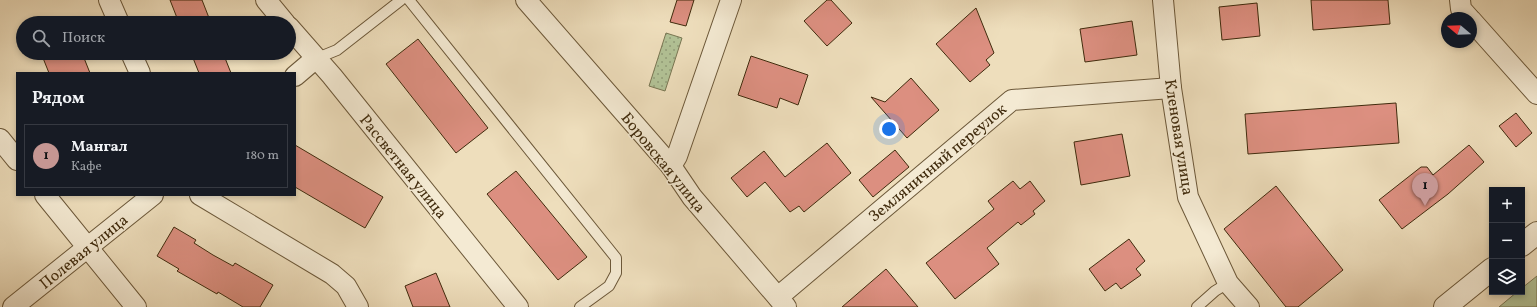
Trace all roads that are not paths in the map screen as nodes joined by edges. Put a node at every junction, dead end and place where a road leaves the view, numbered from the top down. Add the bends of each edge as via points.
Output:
1 (109, 0) edge
2 (266, 0) edge
3 (401, 0) edge
4 (409, 0) edge
5 (526, 0) edge
6 (731, 0) edge
7 (1163, 0) edge
8 (1460, 0) edge
9 (1464, 12) edge
10 (116, 16) edge
11 (279, 16) edge
12 (1477, 27) edge
13 (296, 36) edge
14 (315, 59) junction
15 (134, 60) edge
16 (140, 72) edge
17 (296, 75) edge
18 (1171, 88) junction
19 (1537, 94) edge
20 (0, 139) edge
21 (16, 159) edge
22 (671, 166) junction
23 (47, 196) edge
24 (152, 196) edge
25 (202, 196) edge
26 (1537, 233) edge
27 (1525, 243) edge
28 (88, 248) junction
29 (1489, 271) edge
30 (1228, 283) junction
31 (782, 302) edge
32 (13, 307) edge
33 (136, 307) edge
34 (358, 307) edge
35 (518, 307) edge
36 (580, 307) edge
37 (1197, 307) edge
38 (1249, 307) edge
39 (1445, 307) edge

1 - 10 street
2 - 11 street
3 - 14 lane via 337,50
4 - 36 lane via 616,258 616,273 609,286
5 - 22 street, Боровская улица
6 - 22 street via 677,156
7 - 18 street, Кленовая улица
8 - 9 street
12 - 19 street
13 - 14 street, Рассветная улица
14 - 17 street
14 - 35 street, Рассветная улица via 332,76
15 - 16 street
18 - 30 street, Кленовая улица via 1188,197
18 - 31 street, Земляничный переулок via 1012,100
20 - 21 street
22 - 31 street, Боровская улица via 692,197
23 - 28 street
24 - 28 street, Полевая улица
25 - 34 street via 332,274 346,286
26 - 27 street
28 - 32 street, Полевая улица
28 - 33 street
29 - 39 street
30 - 37 lane
30 - 38 street, Кленовая улица

